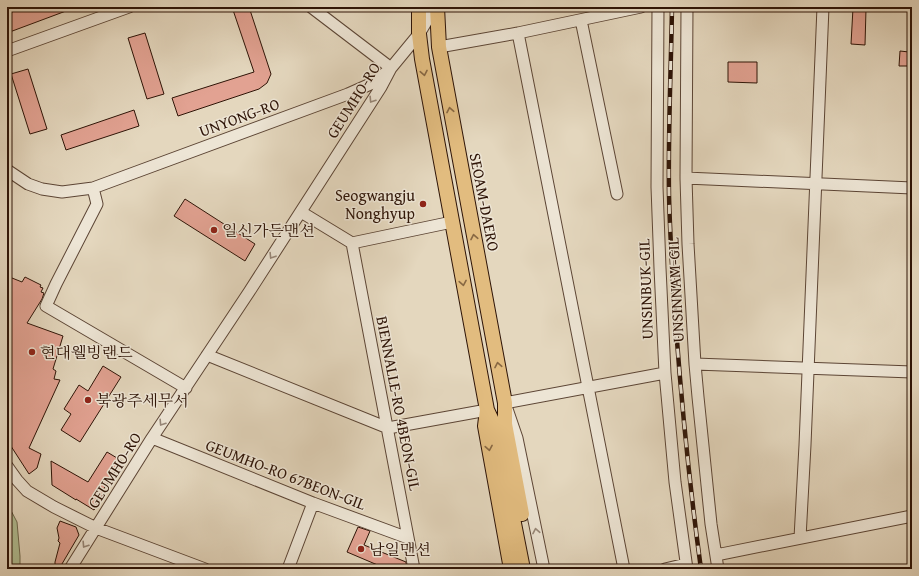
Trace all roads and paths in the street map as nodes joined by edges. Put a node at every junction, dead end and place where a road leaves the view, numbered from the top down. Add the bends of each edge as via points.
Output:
1 (129, 7) edge
2 (311, 7) edge
3 (419, 7) edge
4 (436, 7) edge
5 (641, 7) edge
6 (658, 7) edge
7 (687, 7) edge
8 (823, 7) edge
9 (581, 20) junction
10 (518, 33) junction
11 (419, 34) junction
12 (438, 47) junction
13 (7, 51) edge
14 (391, 68) junction
15 (7, 170) edge
16 (686, 178) junction
17 (816, 184) junction
18 (93, 188) junction
19 (912, 188) edge
20 (617, 194) dead end
21 (301, 212) junction
22 (452, 222) junction
23 (352, 242) junction
24 (207, 355) junction
25 (695, 364) junction
26 (808, 369) junction
27 (912, 372) edge
28 (665, 374) junction
29 (186, 388) junction
30 (587, 388) junction
31 (505, 404) junction
32 (487, 410) junction
33 (500, 425) junction
34 (388, 428) junction
35 (152, 438) junction
36 (7, 466) edge
37 (313, 502) junction
38 (912, 516) edge
39 (96, 528) junction
40 (408, 538) junction
41 (800, 538) junction
42 (716, 555) junction
43 (687, 567) edge
44 (70, 569) edge
45 (205, 569) edge
46 (288, 569) edge
47 (414, 569) edge
48 (511, 569) edge
49 (523, 569) edge
50 (532, 569) edge
51 (544, 569) edge
52 (624, 569) edge
53 (664, 569) edge
54 (718, 569) edge

1 - 13 street
2 - 14 street
3 - 11 main road
4 - 11 street, GEUMHO-RO
4 - 12 main road, SEOAM-DAERO
5 - 9 street
6 - 28 street, UNSINBUK-GIL via 657,187
7 - 16 street, UNSINNAM-GIL
8 - 17 street
9 - 10 street
9 - 20 street
10 - 12 street
10 - 30 street
11 - 14 street, GEUMHO-RO
11 -> 22 main road
31 -> 12 main road, SEOAM-DAERO
14 - 18 street, UNYONG-RO via 375,82 348,94
14 -> 21 street, GEUMHO-RO
15 - 18 street, UNYONG-RO via 28,184 42,188 62,192
16 - 17 street
16 - 25 street, UNSINNAM-GIL
17 - 19 street
17 - 26 street
18 - 29 street via 97,204 46,306
21 - 23 street
21 -> 24 street, GEUMHO-RO
22 - 23 street
22 -> 32 main road
23 - 34 street, BIENNALLE-RO 4BEON-GIL
24 - 29 street, GEUMHO-RO
24 - 34 street
25 - 26 street
25 - 42 street, UNSINNAM-GIL
26 - 27 street
26 - 41 street
28 - 30 street
28 - 43 street, UNSINBUK-GIL via 675,482
29 -> 35 street, GEUMHO-RO
30 - 31 street
30 - 52 street
31 - 33 main road, SEOAM-DAERO
51 -> 31 street, SEOAM-DAERO via 518,438
32 - 33 main road
32 - 34 street
32 -> 48 main road via 485,426
33 - 49 main road
33 - 50 main road
34 - 40 street, BIENNALLE-RO 4BEON-GIL
35 - 37 street, GEUMHO-RO 67BEON-GIL
35 - 39 street, GEUMHO-RO
36 - 39 street via 17,480 38,498
37 - 40 street, GEUMHO-RO 67BEON-GIL
37 - 46 street
38 - 41 street
39 -> 44 street, GEUMHO-RO
39 - 45 street
40 - 47 street, BIENNALLE-RO 4BEON-GIL
41 - 42 street
42 - 54 street, UNSINNAM-GIL
43 - 53 street

